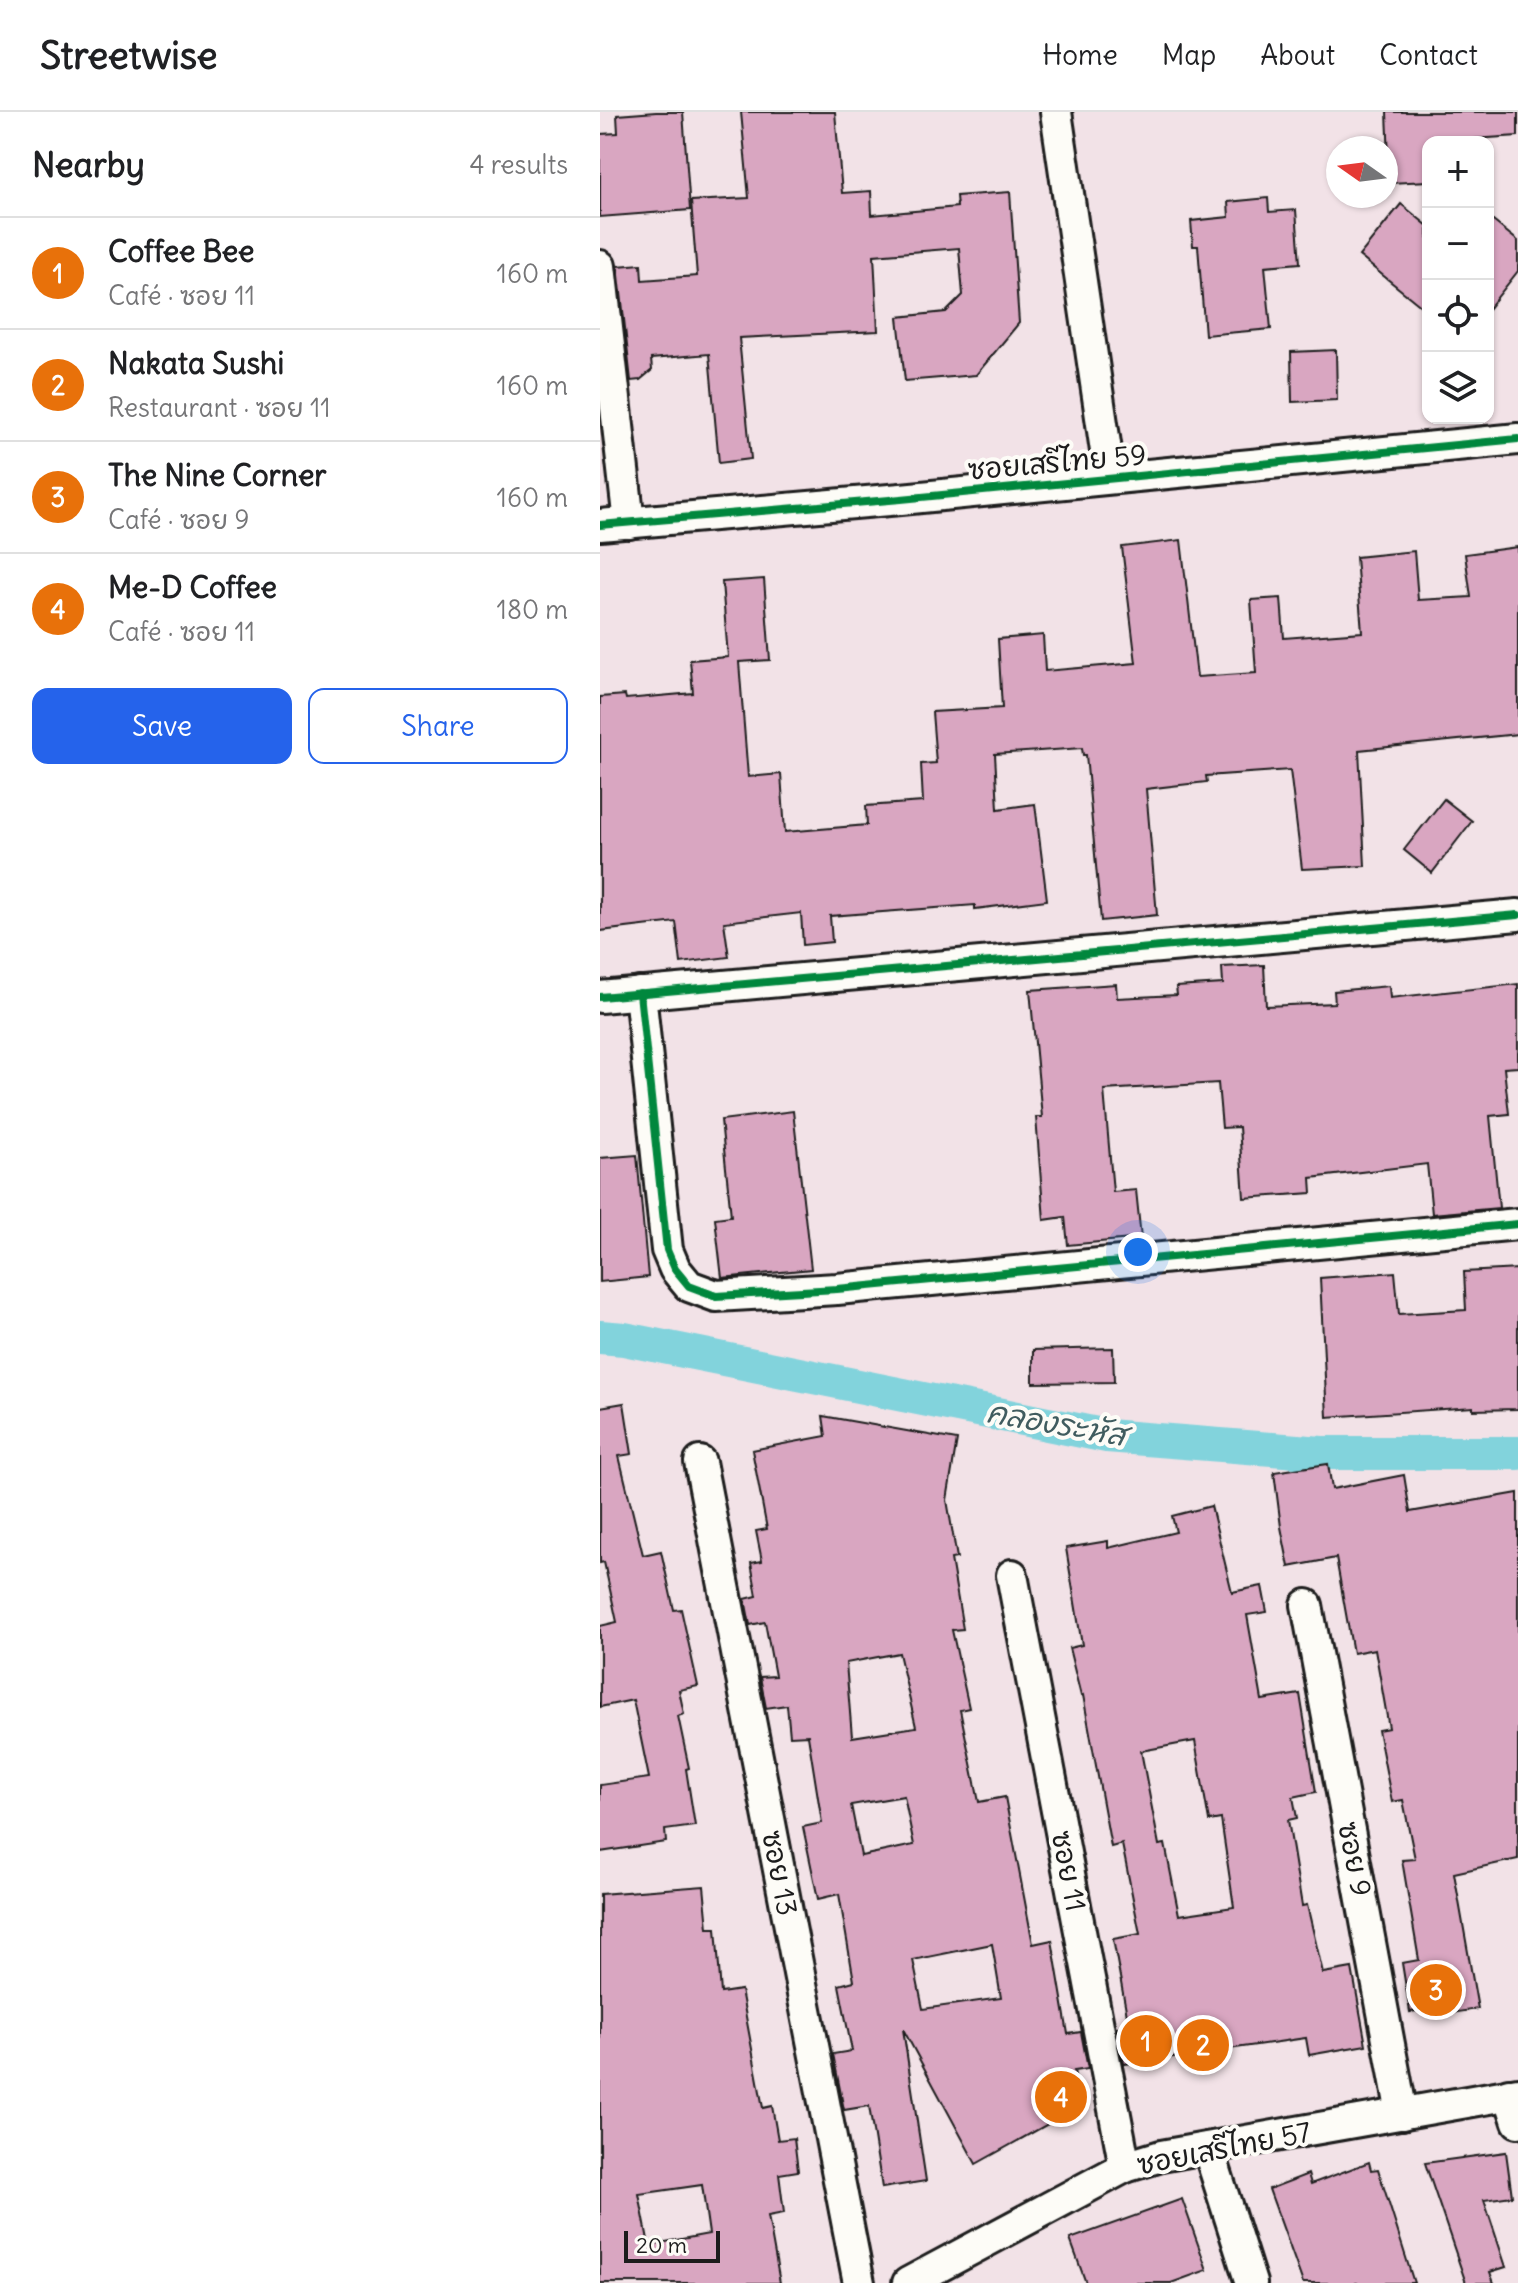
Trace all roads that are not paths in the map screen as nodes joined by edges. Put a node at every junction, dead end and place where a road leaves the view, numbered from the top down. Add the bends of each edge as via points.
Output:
1 (1056, 112) edge
2 (600, 266) edge
3 (1518, 439) edge
4 (1110, 478) junction
5 (615, 524) edge
6 (1518, 915) edge
7 (640, 993) junction
8 (600, 997) edge
9 (1518, 1224) edge
10 (700, 1462) dead end
11 (1012, 1575) dead end
12 (1307, 1605) dead end
13 (1515, 2103) edge
14 (1402, 2114) junction
15 (1208, 2148) junction
16 (1125, 2167) junction
17 (948, 2272) edge
18 (859, 2283) edge
19 (908, 2283) edge
20 (1251, 2283) edge

1 - 4 street
2 - 5 street
3 - 4 street, ซอยเสรีไทย 59
4 - 5 street, ซอยเสรีไทย 59
6 - 7 street
7 - 8 street
7 - 9 street via 667,1250 689,1286 716,1296 852,1288
10 - 18 street, ซอย 13
11 - 16 street, ซอย 11
12 - 14 street, ซอย 9
13 - 14 street, ซอยเสรีไทย 57
14 - 15 street, ซอยเสรีไทย 57
15 - 16 street, ซอยเสรีไทย 57
15 - 20 street
16 - 17 street, ซอยเสรีไทย 57
17 - 19 street, ซอยเสรีไทย 57

